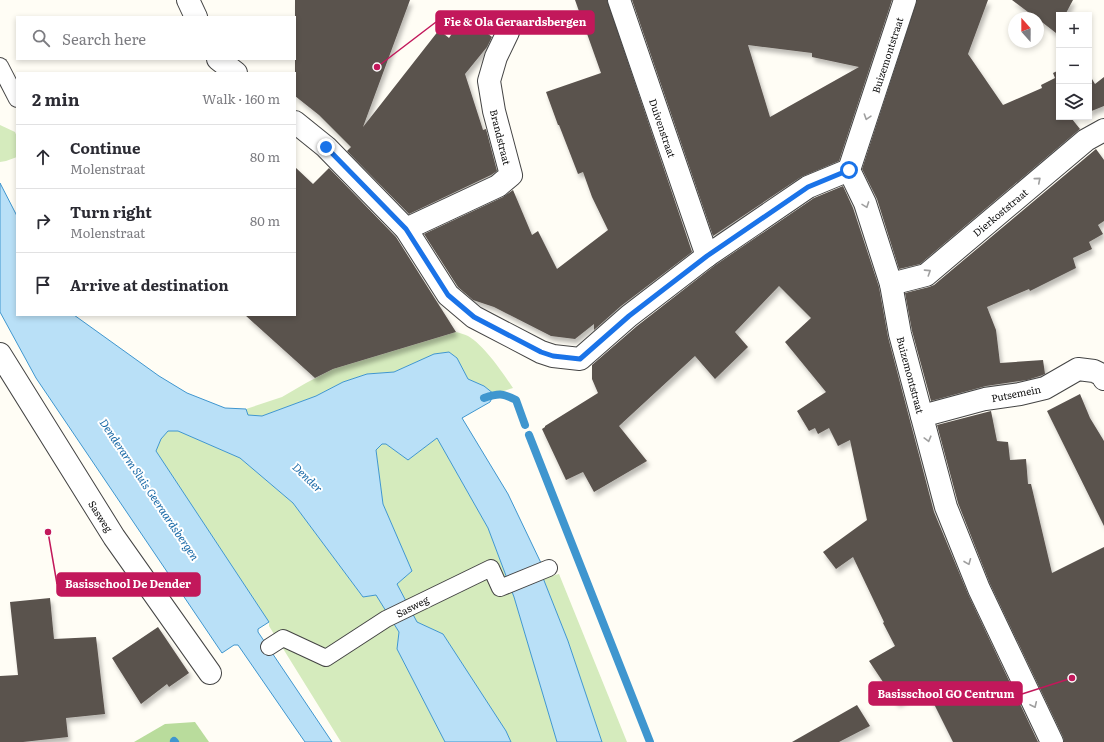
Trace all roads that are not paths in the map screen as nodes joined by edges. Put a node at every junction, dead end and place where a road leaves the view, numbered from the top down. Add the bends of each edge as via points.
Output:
1 (188, 0) edge
2 (619, 0) edge
3 (905, 0) edge
4 (196, 16) edge
5 (508, 32) dead end
6 (219, 60) edge
7 (0, 66) edge
8 (235, 72) edge
9 (16, 96) edge
10 (296, 123) edge
11 (1104, 130) edge
12 (849, 170) junction
13 (406, 229) junction
14 (707, 256) junction
15 (891, 284) junction
16 (0, 354) edge
17 (1104, 379) edge
18 (922, 416) junction
19 (549, 568) dead end
20 (269, 646) dead end
21 (210, 673) dead end
22 (1052, 742) edge

1 - 4 street
2 - 14 street, Duivenstraat
3 -> 12 street, Buizemontstraat
5 - 13 street, Brandstraat via 496,57 489,81 511,175 498,186
6 - 8 street
7 - 9 lane
10 - 13 street via 326,147
15 -> 11 street, Dierkoststraat via 926,275 1086,140
12 - 14 street via 808,187
12 -> 15 street, Buizemontstraat via 866,203
13 - 14 street via 448,295 474,317 541,352 580,359 629,316
15 - 18 street, Buizemontstraat via 900,334
16 - 21 street, Sasweg via 114,537
17 - 18 street, Putsemein via 1094,371 1078,369 1045,388 985,399
18 -> 22 street, Buizemontstraat via 949,514 979,589
19 - 20 lane, Sasweg via 500,588 491,568 386,619 326,658 283,638

